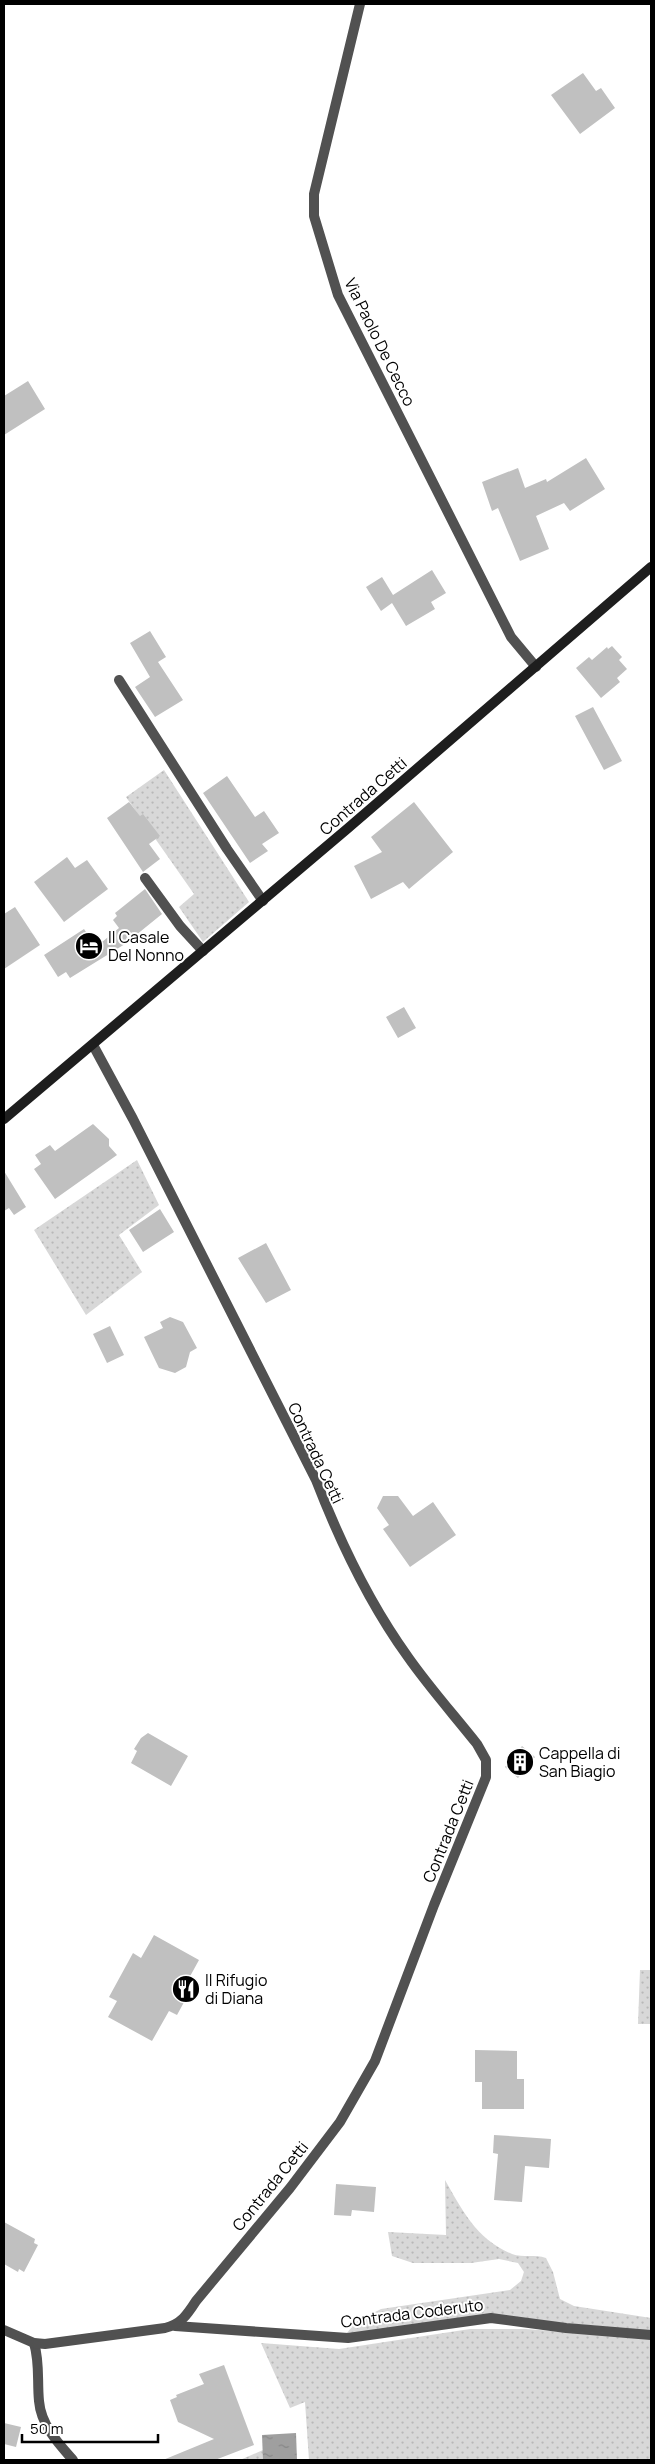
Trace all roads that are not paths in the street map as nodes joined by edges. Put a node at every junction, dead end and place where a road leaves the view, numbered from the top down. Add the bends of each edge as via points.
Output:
1 (360, 4) edge
2 (651, 568) edge
3 (536, 667) junction
4 (119, 680) dead end
5 (145, 878) dead end
6 (263, 901) junction
7 (203, 952) junction
8 (93, 1045) junction
9 (4, 1119) edge
10 (175, 2326) junction
11 (4, 2330) edge
12 (651, 2335) edge
13 (34, 2343) junction
14 (73, 2460) edge

1 - 3 street, Via Paolo De Cecco via 314,194 314,216 338,295 511,636
2 - 3 main road, Contrada Cetti
3 - 6 main road, Contrada Cetti
4 - 6 street
5 - 7 street
6 - 7 main road, Contrada Cetti
7 - 8 main road, Contrada Cetti
8 - 9 main road, Contrada Cetti
8 - 10 street, Contrada Cetti via 316,1480 333,1526 372,1599 408,1657 486,1760 486,1777 375,2061 340,2122 186,2317
10 - 12 street, Contrada Coderuto via 348,2338 491,2318
10 - 13 street
11 - 13 street
13 - 14 street via 39,2358 42,2416 52,2435

